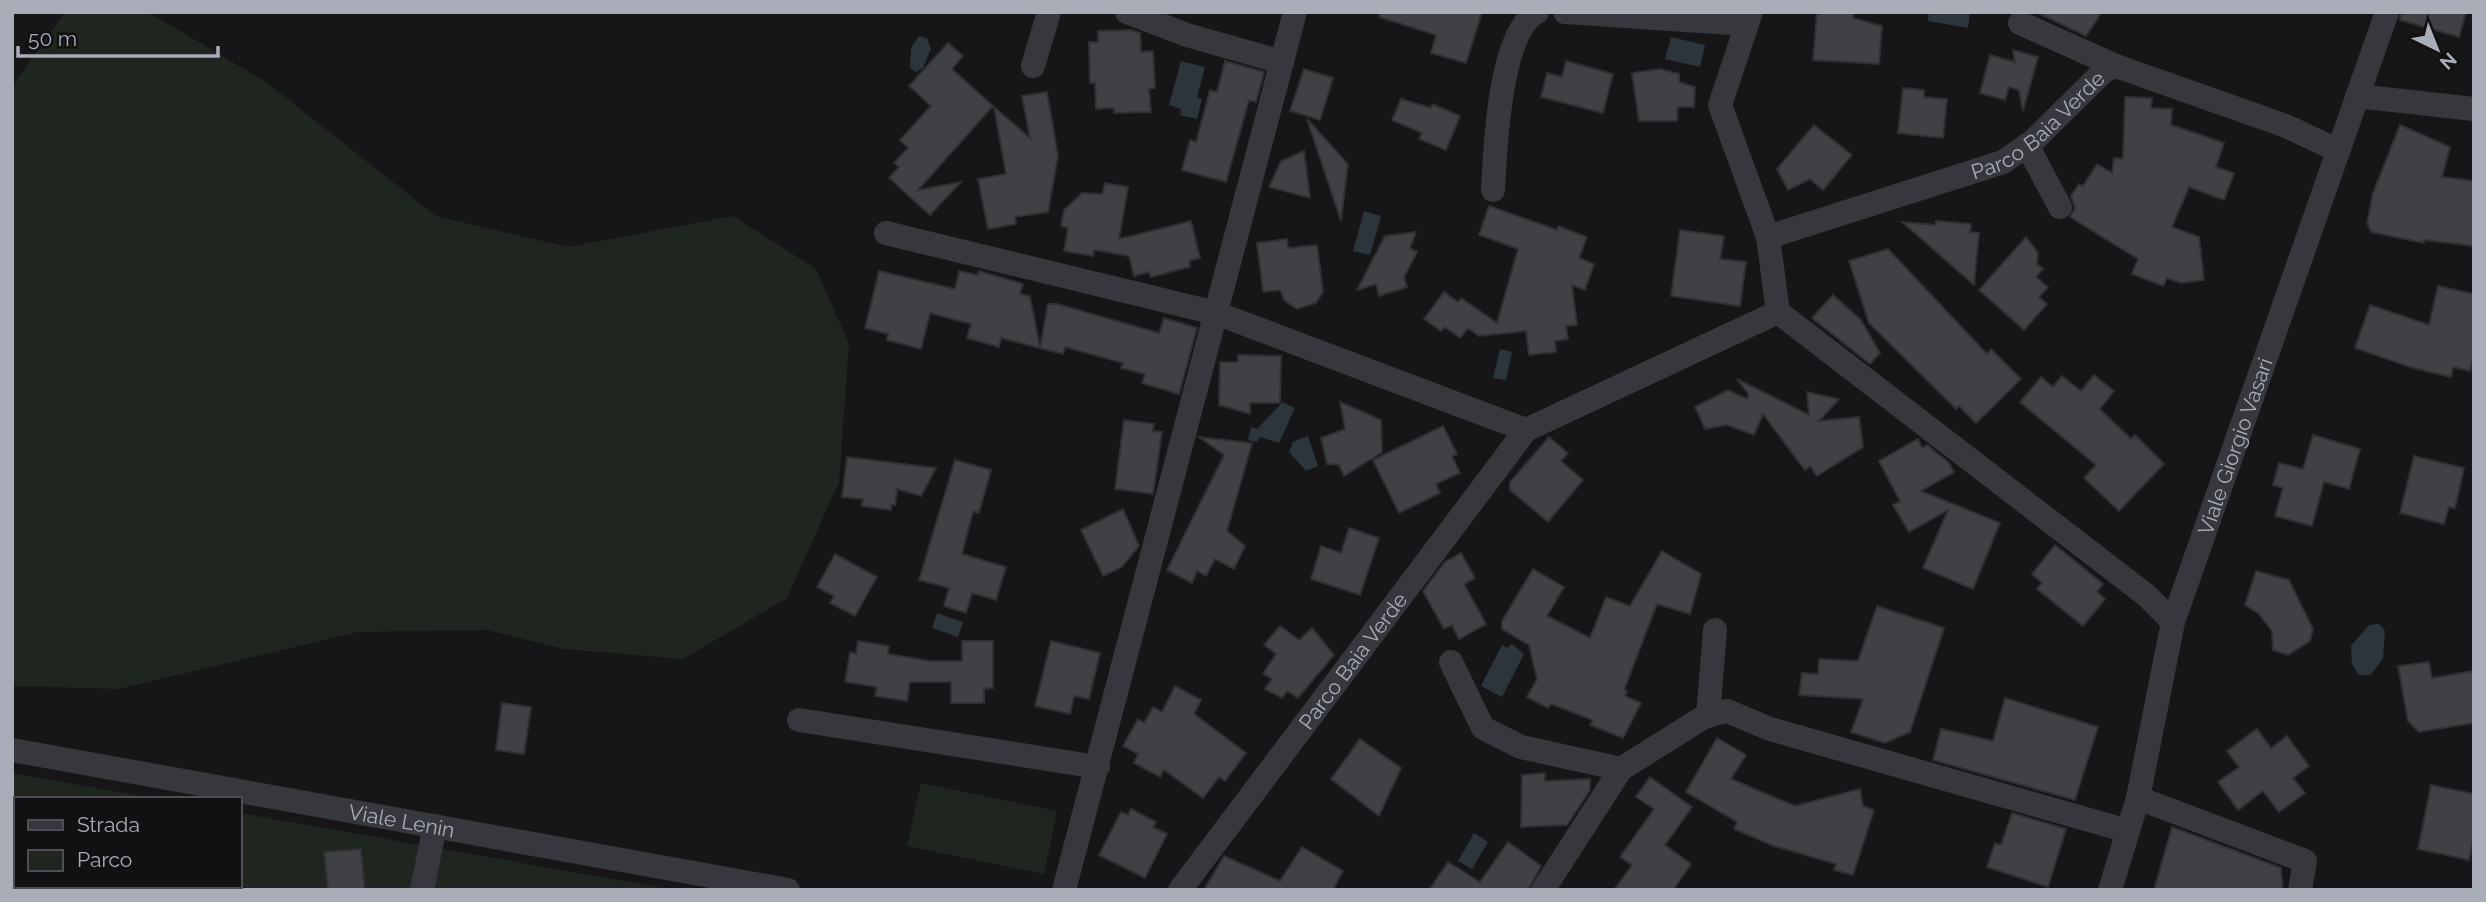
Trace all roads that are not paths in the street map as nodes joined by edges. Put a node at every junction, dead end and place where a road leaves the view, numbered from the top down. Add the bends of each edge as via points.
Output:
1 (1049, 12) edge
2 (1127, 12) edge
3 (1295, 12) edge
4 (1537, 12) edge
5 (1565, 12) edge
6 (2387, 12) edge
7 (1748, 18) edge
8 (2020, 23) dead end
9 (1282, 62) junction
10 (1033, 65) dead end
11 (2116, 66) junction
12 (2357, 96) junction
13 (2474, 109) edge
14 (2027, 145) junction
15 (2337, 150) junction
16 (1493, 190) dead end
17 (2060, 207) dead end
18 (886, 233) dead end
19 (1768, 237) junction
20 (1778, 312) junction
21 (1216, 313) junction
22 (1525, 430) junction
23 (2173, 622) junction
24 (1715, 630) dead end
25 (1451, 662) dead end
26 (1708, 716) junction
27 (799, 720) dead end
28 (12, 750) edge
29 (1098, 767) junction
30 (1621, 769) junction
31 (2138, 798) junction
32 (435, 826) junction
33 (2128, 831) junction
34 (422, 890) edge
35 (789, 890) edge
36 (1064, 890) edge
37 (1180, 890) edge
38 (1543, 890) edge
39 (2110, 890) edge
40 (2300, 890) edge

1 - 10 street
2 - 9 street
3 - 9 street
4 - 16 street via 1518,32 1497,115
5 - 7 street
6 - 12 street, Viale Giorgio Vasari
7 - 19 street via 1720,105
8 - 11 street
9 - 21 street
11 - 14 street, Parco Baia Verde via 2104,71
11 - 15 street, Parco Baia Verde
12 - 13 street
12 - 15 street, Viale Giorgio Vasari
14 - 17 street
14 - 19 street, Parco Baia Verde via 2003,162
15 - 23 street, Viale Giorgio Vasari
18 - 21 street
19 - 20 street
20 - 22 street, Parco Baia Verde
20 - 23 street via 2146,595
21 - 22 street
21 - 29 street
22 - 37 street, Parco Baia Verde
23 - 31 street, Viale Giorgio Vasari
24 - 26 street
25 - 30 street via 1483,728 1521,747
26 - 30 street
26 - 33 street via 1727,711 1770,729
27 - 29 street
28 - 32 street, Viale Lenin
29 - 36 street
30 - 38 street
31 - 33 street, Viale Giorgio Vasari
31 - 40 street via 2305,861
32 - 34 street
32 - 35 street, Viale Lenin
33 - 39 street, Viale Giorgio Vasari

